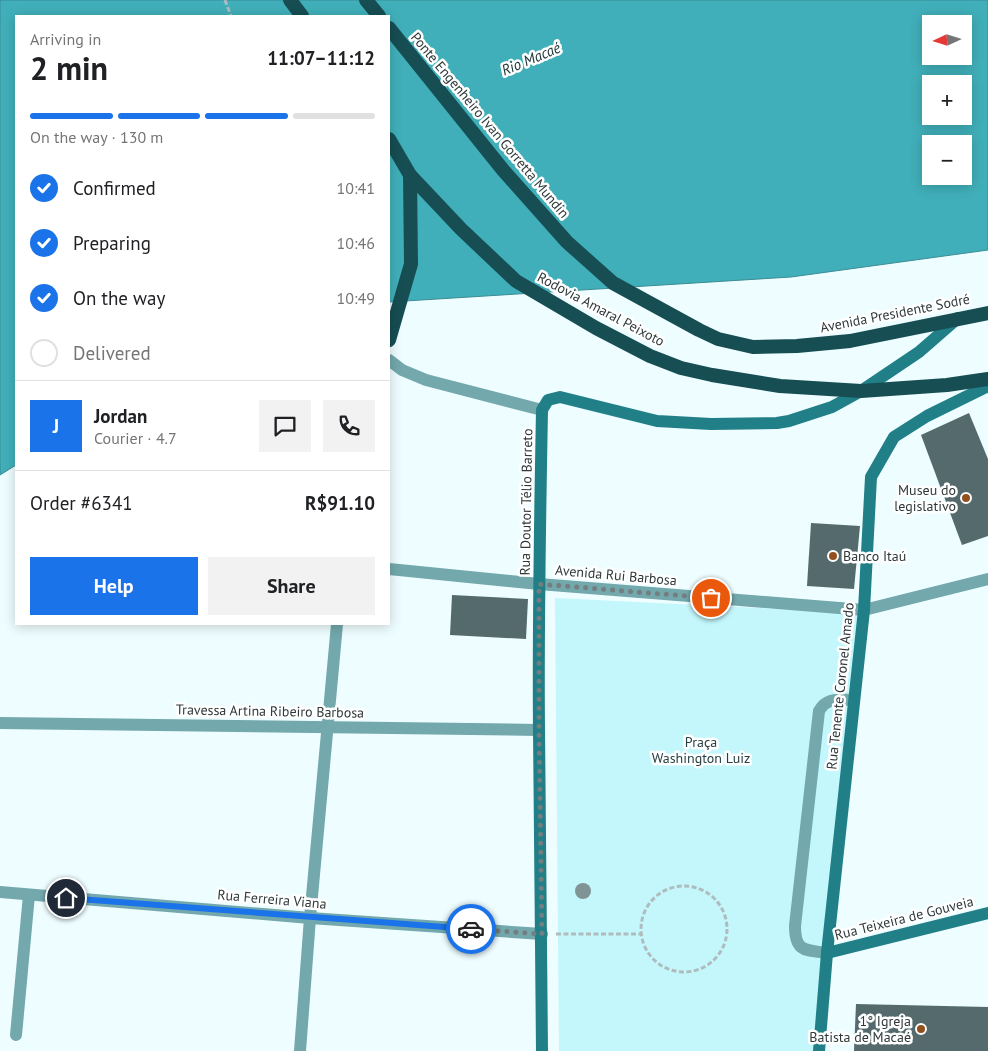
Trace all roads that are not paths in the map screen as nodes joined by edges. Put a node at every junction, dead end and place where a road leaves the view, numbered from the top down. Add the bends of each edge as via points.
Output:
1 (290, 0) edge
2 (366, 0) edge
3 (301, 15) edge
4 (378, 15) edge
5 (390, 29) edge
6 (390, 141) edge
7 (410, 175) junction
8 (988, 313) edge
9 (958, 318) junction
10 (390, 337) edge
11 (718, 339) joint
12 (390, 361) edge
13 (988, 379) edge
14 (988, 386) edge
15 (862, 391) junction
16 (542, 410) junction
17 (390, 568) edge
18 (988, 580) edge
19 (539, 584) junction
20 (864, 610) junction
21 (337, 625) edge
22 (853, 700) junction
23 (0, 723) edge
24 (328, 726) junction
25 (539, 730) junction
26 (0, 892) edge
27 (29, 895) junction
28 (988, 913) edge
29 (310, 918) junction
30 (542, 934) junction
31 (826, 953) junction
32 (16, 1035) dead end
33 (300, 1051) edge
34 (542, 1051) edge
35 (819, 1051) edge

1 - 3 highway
2 - 4 highway
5 - 11 highway, Ponte Engenheiro Ivan Gorretta Mundin via 503,170 567,242 614,283
6 - 7 highway, Rodovia Amaral Peixoto
7 - 10 highway via 411,264
7 - 15 highway, Rodovia Amaral Peixoto via 516,282 650,356 712,375 780,386
8 - 9 highway, Avenida Presidente Sodré
9 - 11 highway, Avenida Presidente Sodré via 850,341 797,346 753,347
9 - 15 main road, Rua Doutor Télio Barreto via 919,352
12 - 16 street via 426,380
13 - 15 highway
14 - 20 main road, Rua Tenente Coronel Amado via 927,416 894,437 871,477
15 - 16 main road, Rua Doutor Télio Barreto via 832,407 778,423 657,421 560,397 548,400
16 - 19 main road, Rua Doutor Télio Barreto
17 - 19 street, Avenida Rui Barbosa
18 - 20 street, Avenida Rui Barbosa
19 - 20 street, Avenida Rui Barbosa
19 - 25 main road, Rua Doutor Télio Barreto
20 - 22 main road, Rua Tenente Coronel Amado
21 - 24 street
22 - 31 main road, Rua Tenente Coronel Amado
22 - 31 street via 830,700 819,711 795,926 799,946
23 - 24 street, Travessa Artina Ribeiro Barbosa
24 - 25 street, Travessa Artina Ribeiro Barbosa
24 - 29 street
25 - 30 main road, Rua Doutor Télio Barreto
26 - 27 street, Rua Ferreira Viana
27 - 29 street, Rua Ferreira Viana
27 - 32 street
28 - 31 main road, Rua Teixeira de Gouveia
29 - 30 street, Rua Ferreira Viana
29 - 33 street
30 - 34 main road, Rua Doutor Télio Barreto
31 - 35 main road, Rua Tenente Coronel Amado

